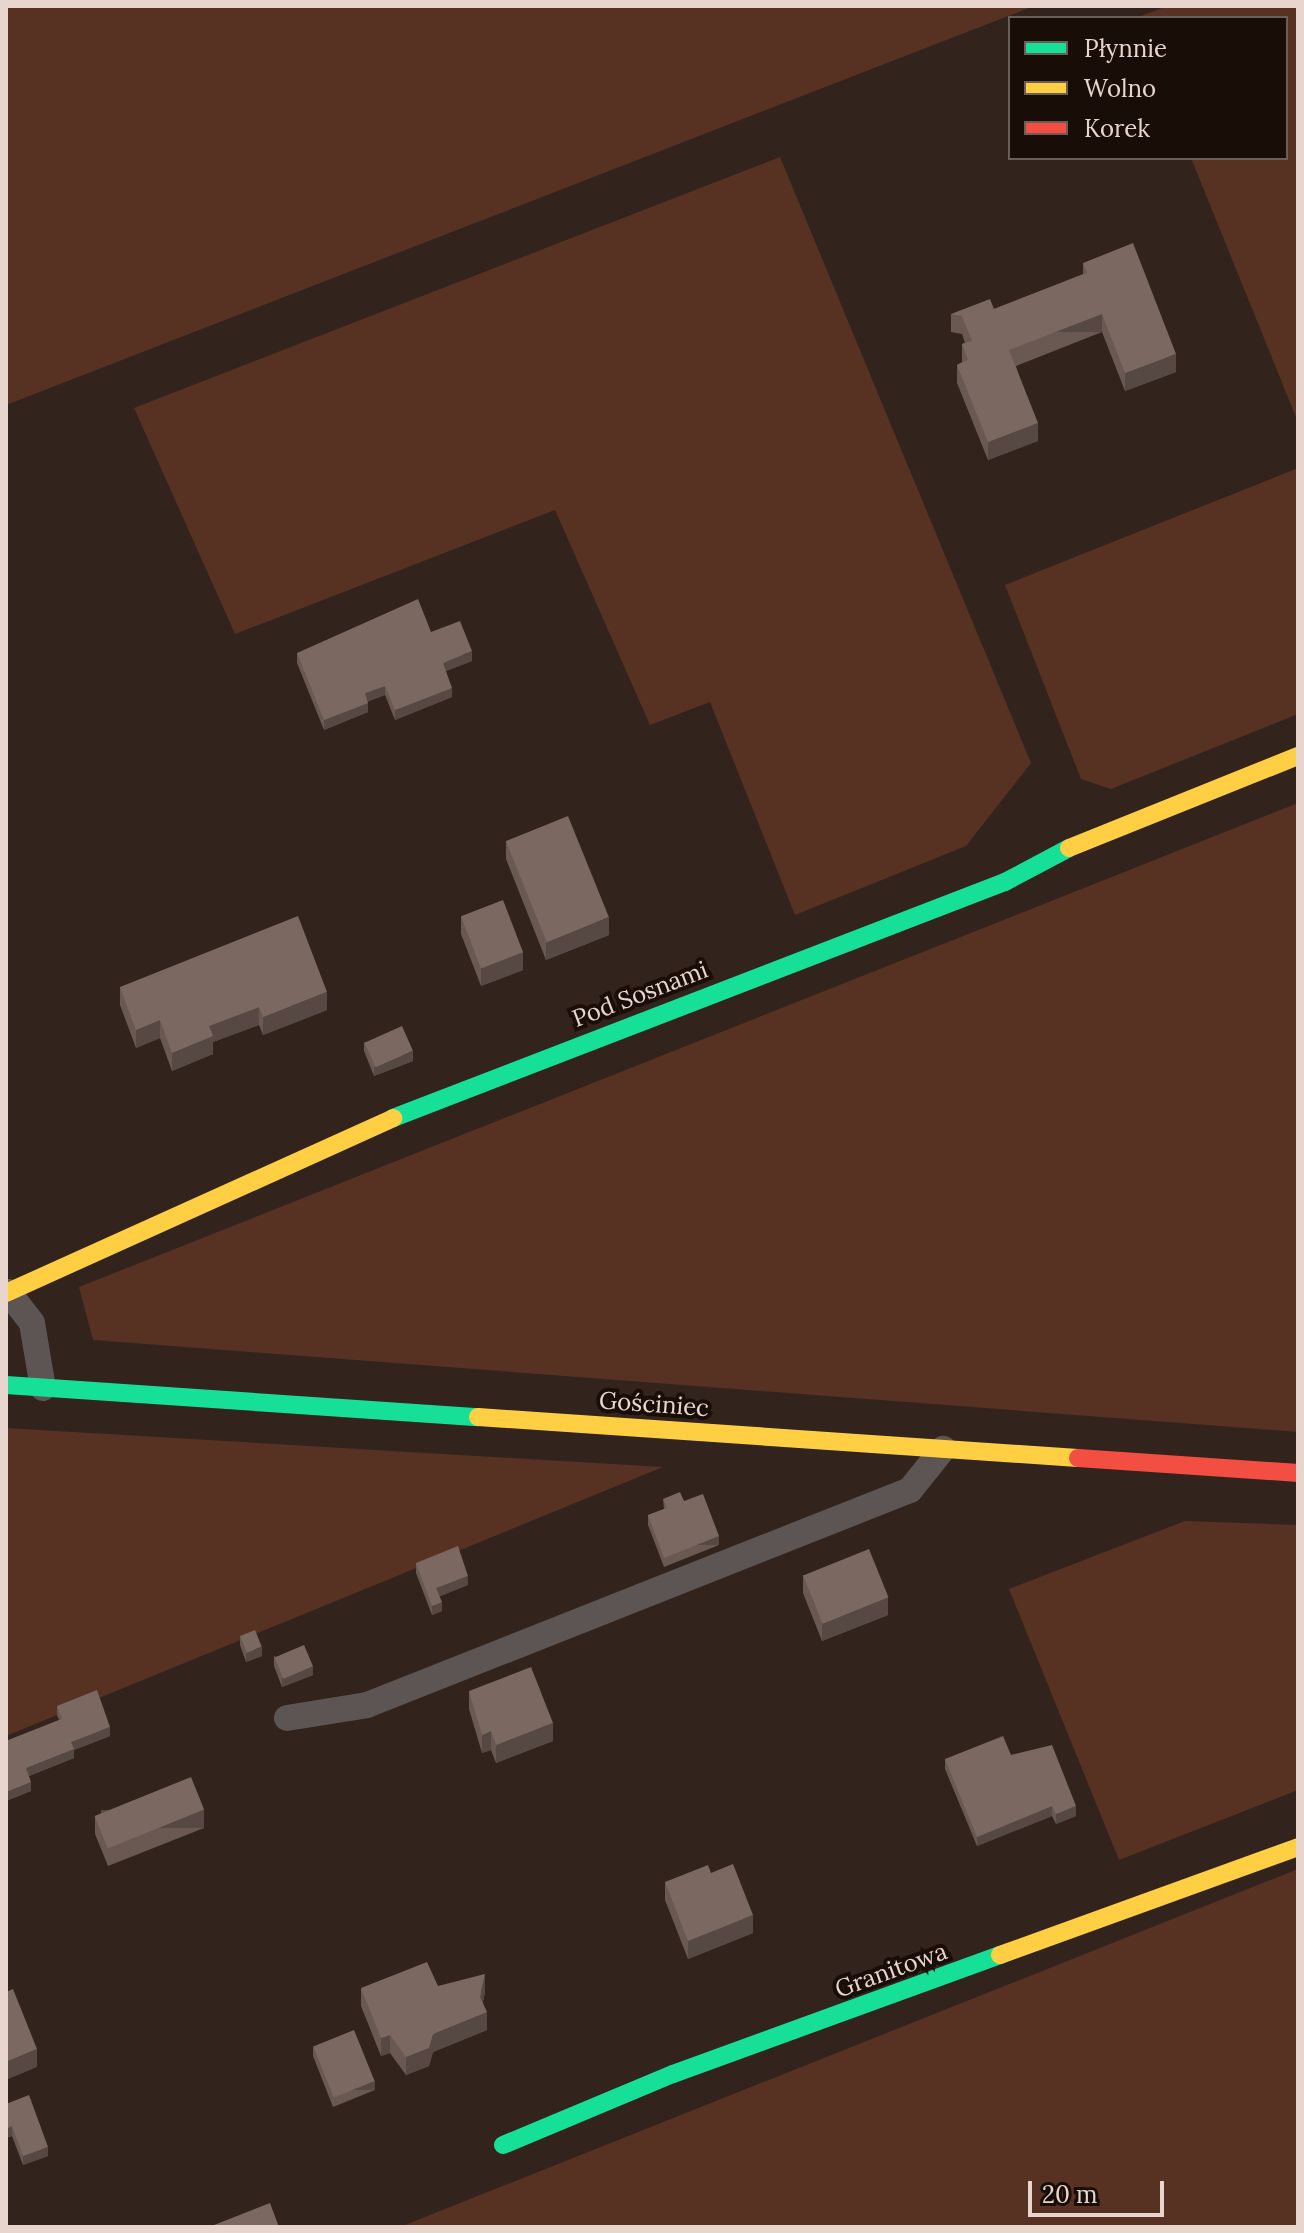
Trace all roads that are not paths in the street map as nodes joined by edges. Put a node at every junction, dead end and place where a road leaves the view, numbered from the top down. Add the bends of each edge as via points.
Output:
1 (1298, 756) edge
2 (7, 1292) edge
3 (6, 1385) edge
4 (43, 1388) junction
5 (943, 1449) junction
6 (1298, 1473) edge
7 (287, 1718) dead end
8 (1298, 1847) edge
9 (503, 2145) dead end

1 - 2 street, Pod Sosnami via 1090,837 1005,882 455,1090
2 - 4 lane via 32,1323
3 - 4 street, Gościniec
4 - 5 street, Gościniec
5 - 6 street, Gościniec
5 - 7 lane via 910,1490 367,1705
8 - 9 street, Granitowa via 673,2074

